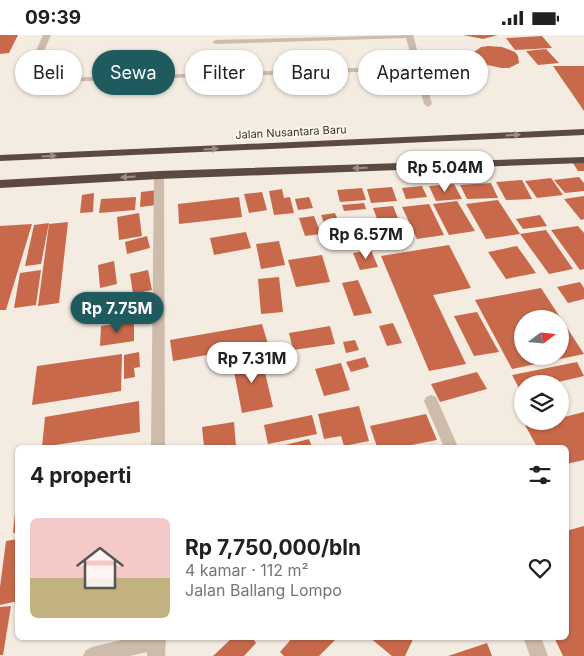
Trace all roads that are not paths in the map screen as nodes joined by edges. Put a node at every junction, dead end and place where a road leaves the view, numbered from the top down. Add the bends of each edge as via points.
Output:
1 (47, 35) edge
2 (409, 35) edge
3 (216, 41) dead end
4 (413, 50) edge
5 (358, 70) edge
6 (425, 95) edge
7 (428, 104) dead end
8 (584, 132) edge
9 (0, 158) edge
10 (584, 161) edge
11 (160, 175) junction
12 (0, 184) edge
13 (431, 401) dead end
14 (158, 445) edge
15 (451, 445) edge
16 (533, 640) edge
17 (157, 645) edge
18 (92, 656) edge
19 (540, 656) edge

1 - 5 street via 28,78 31,82
2 - 3 street
2 - 4 street
6 - 7 street
9 -> 8 highway, Jalan Nusantara Baru
10 -> 11 highway
11 -> 12 highway
11 - 14 street
13 - 15 street
16 - 19 street
17 - 18 street

